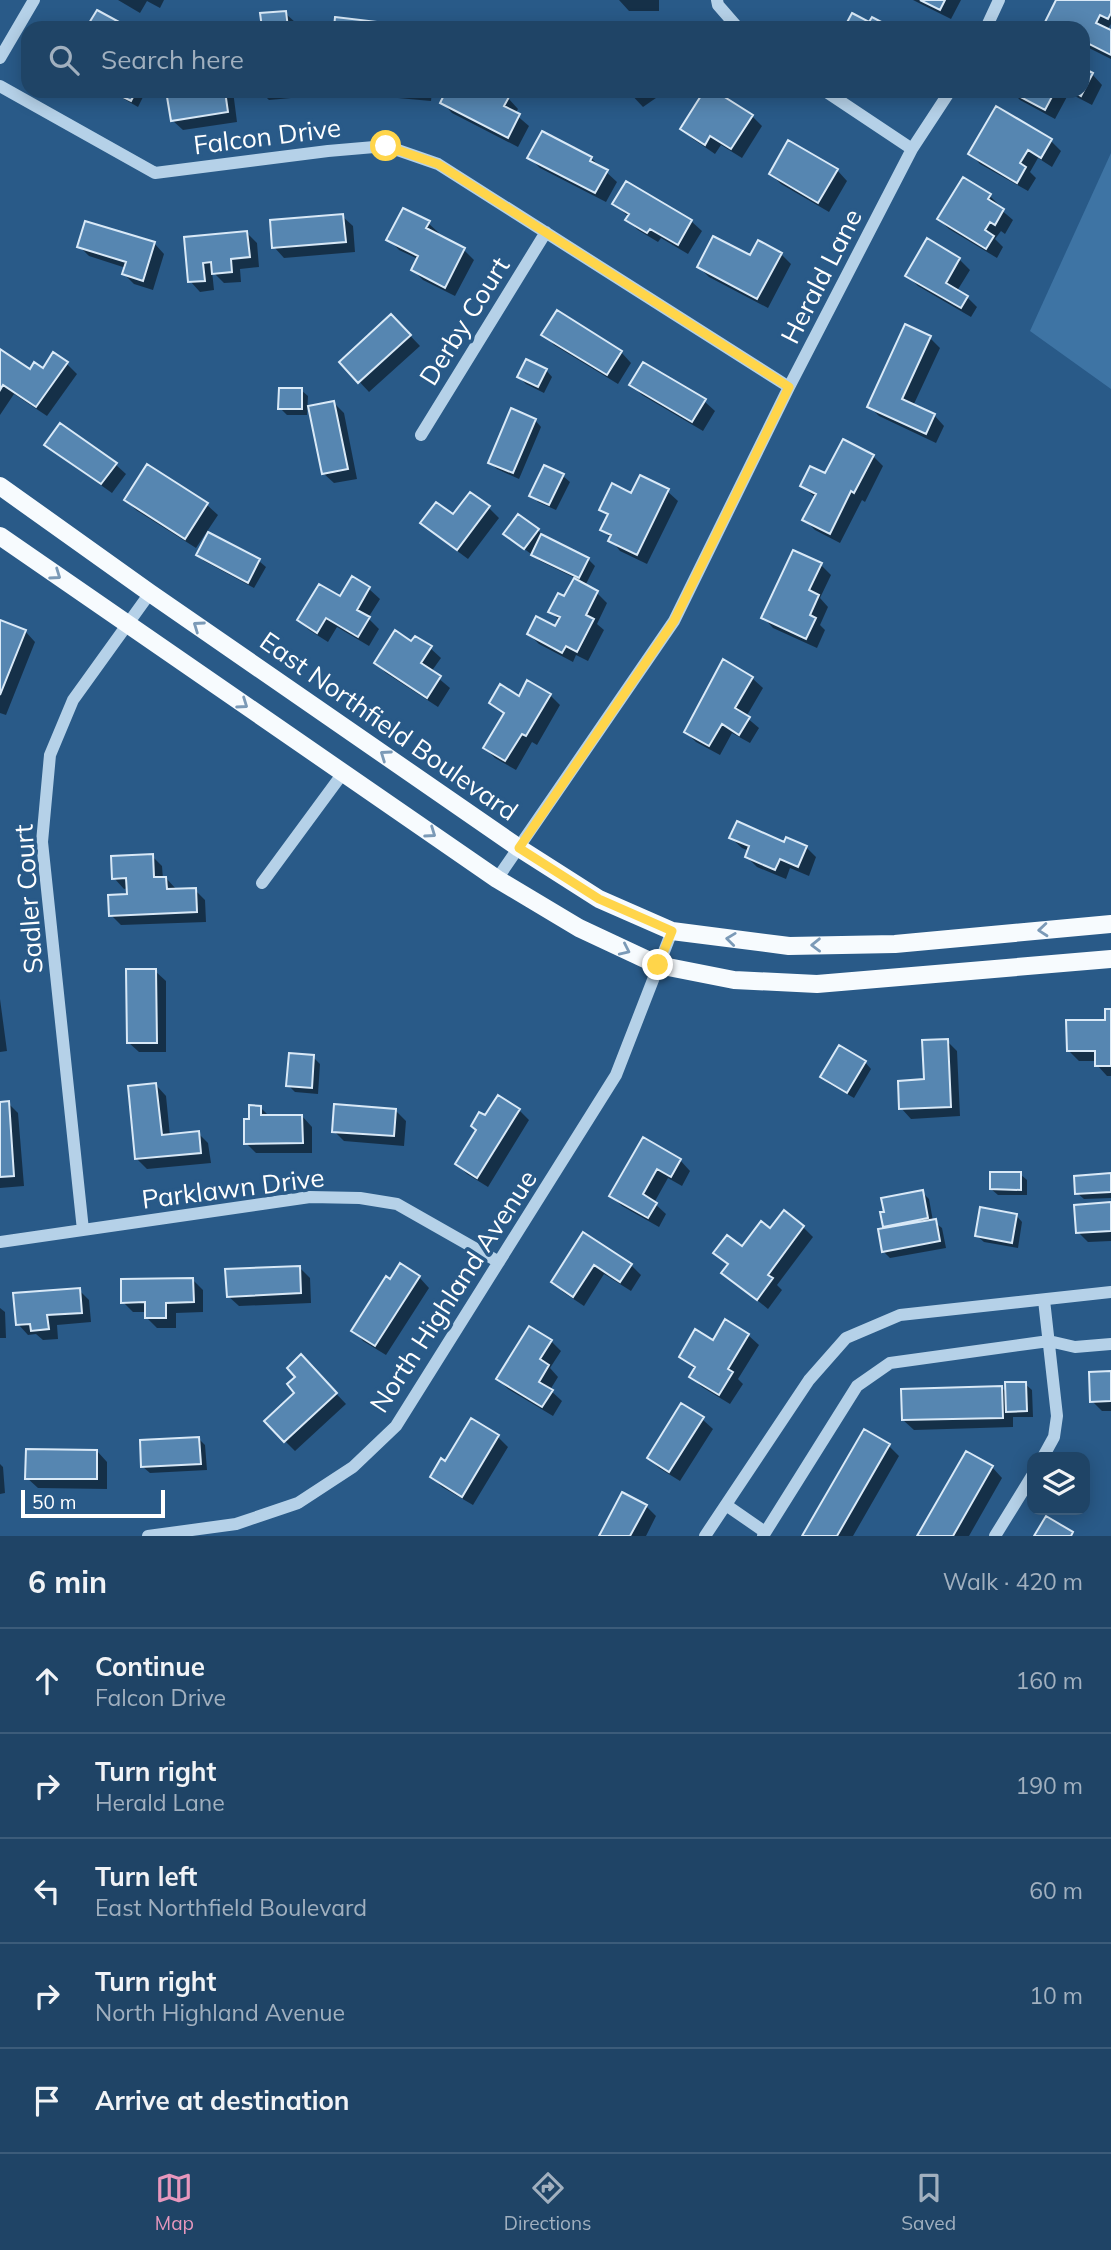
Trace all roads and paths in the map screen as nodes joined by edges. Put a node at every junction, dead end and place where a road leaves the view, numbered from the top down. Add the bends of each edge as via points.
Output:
1 (34, 0) edge
2 (717, 0) edge
3 (999, 0) edge
4 (22, 21) edge
5 (732, 21) edge
6 (989, 21) edge
7 (21, 22) edge
8 (0, 58) edge
9 (0, 86) edge
10 (21, 98) edge
11 (21, 98) edge
12 (836, 98) edge
13 (945, 98) edge
14 (912, 149) junction
15 (546, 232) junction
16 (789, 387) junction
17 (421, 435) dead end
18 (0, 486) edge
19 (0, 536) edge
20 (150, 593) junction
21 (127, 624) junction
22 (343, 772) junction
23 (519, 848) junction
24 (497, 879) junction
25 (262, 883) dead end
26 (1111, 924) edge
27 (672, 931) junction
28 (1111, 958) edge
29 (658, 965) junction
30 (83, 1230) junction
31 (0, 1242) edge
32 (499, 1262) junction
33 (1111, 1292) edge
34 (1044, 1300) junction
35 (1049, 1341) junction
36 (1111, 1344) edge
37 (1046, 1452) edge
38 (1027, 1484) edge
39 (726, 1505) junction
40 (764, 1534) edge
41 (148, 1536) edge
42 (705, 1536) edge
43 (995, 1536) edge

1 - 4 street
2 - 5 street
3 - 6 street
7 - 8 street
9 - 11 street, Falcon Drive
10 - 15 street, Falcon Drive via 155,173 386,146 438,164
12 - 14 street
13 - 14 street, Herald Lane
14 - 16 street, Herald Lane
15 - 16 street, Falcon Drive
15 - 17 street, Derby Court
16 - 23 street, Herald Lane via 674,621
18 - 20 main road, East Northfield Boulevard
19 -> 21 main road
20 - 21 street, Sadler Court
23 -> 20 main road, East Northfield Boulevard
21 -> 22 main road
21 - 30 street, Sadler Court via 73,700 50,755 42,842
22 -> 24 main road
22 - 25 street
23 - 24 street, Herald Lane
23 - 27 main road, East Northfield Boulevard via 599,899
24 -> 29 main road via 579,928
26 -> 27 main road, East Northfield Boulevard via 895,944 802,946
27 - 29 street, North Highland Avenue
28 - 29 main road via 817,984 734,980
29 - 32 street, North Highland Avenue via 616,1075
30 - 31 street, Parklawn Drive
30 - 32 street, Parklawn Drive via 310,1197 360,1198 397,1204
32 - 41 street, North Highland Avenue via 396,1426 353,1467 298,1503 236,1524
33 - 34 street
34 - 35 street
34 - 39 street via 900,1315 846,1338 809,1380
35 - 36 street via 1075,1347
35 - 37 street via 1057,1416 1055,1437
35 - 40 street via 890,1363 872,1374 857,1386
38 - 43 street
39 - 40 street
39 - 42 street

